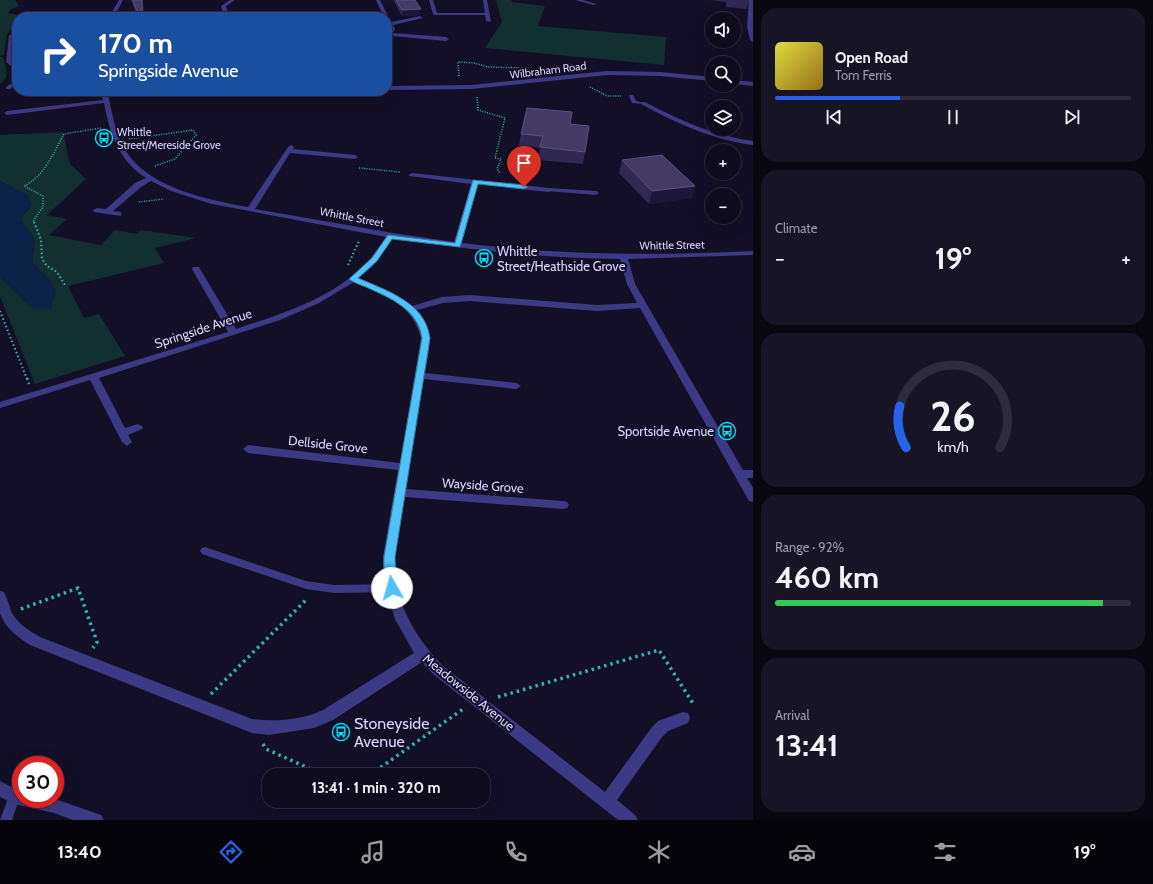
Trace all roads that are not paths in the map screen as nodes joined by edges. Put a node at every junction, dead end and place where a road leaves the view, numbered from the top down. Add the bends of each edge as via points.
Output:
1 (121, 0) edge
2 (233, 0) edge
3 (378, 0) edge
4 (431, 0) edge
5 (485, 0) edge
6 (577, 0) edge
7 (752, 0) edge
8 (594, 4) dead end
9 (114, 12) edge
10 (225, 12) edge
11 (384, 12) edge
12 (488, 14) junction
13 (420, 18) edge
14 (489, 21) dead end
15 (392, 24) edge
16 (752, 26) edge
17 (392, 34) edge
18 (12, 36) edge
19 (446, 39) dead end
20 (753, 40) edge
21 (12, 65) edge
22 (705, 78) edge
23 (741, 83) edge
24 (753, 84) edge
25 (12, 85) edge
26 (8, 88) dead end
27 (392, 88) edge
28 (106, 96) edge
29 (631, 96) road end
30 (107, 101) junction
31 (643, 103) joint
32 (7, 113) dead end
33 (705, 128) edge
34 (722, 136) edge
35 (753, 143) edge
36 (355, 158) road end
37 (412, 175) road end
38 (151, 178) junction
39 (475, 182) junction
40 (548, 190) joint
41 (596, 193) dead end
42 (251, 209) junction
43 (97, 210) dead end
44 (107, 212) junction
45 (118, 214) dead end
46 (390, 236) junction
47 (457, 246) junction
48 (753, 253) edge
49 (623, 256) junction
50 (196, 269) dead end
51 (353, 279) junction
52 (642, 304) junction
53 (412, 309) junction
54 (233, 332) junction
55 (93, 376) junction
56 (420, 376) junction
57 (516, 386) dead end
58 (0, 405) edge
59 (138, 428) dead end
60 (248, 449) dead end
61 (405, 467) junction
62 (739, 474) junction
63 (753, 474) edge
64 (401, 493) junction
65 (753, 498) edge
66 (563, 505) dead end
67 (205, 551) dead end
68 (392, 588) junction
69 (0, 596) edge
70 (422, 655) junction
71 (683, 718) road end
72 (0, 788) edge
73 (12, 794) edge
74 (606, 802) junction
75 (13, 808) edge
76 (60, 808) edge
77 (6, 820) edge
78 (96, 820) edge
79 (630, 820) edge

1 - 9 street
2 - 10 street via 223,6
3 - 11 street
4 - 12 lane via 435,14
5 - 12 street
6 - 8 street
7 - 16 street
12 - 14 street
13 - 15 street
16 - 20 street
17 - 19 street
18 - 21 street via 9,62
22 - 27 street, Wilbraham Road via 607,73 476,87
23 - 24 street
25 - 26 lane
28 - 30 street, Whittle Street
29 - 31 lane via 634,102
30 - 32 street via 20,114
30 - 38 street, Whittle Street via 111,126 117,141 132,164
31 - 33 street
34 - 35 street
36 - 42 street via 290,149
37 - 39 street
38 - 42 street, Whittle Street via 182,193
38 - 44 street via 138,185
39 - 40 street
39 - 47 street
40 - 41 lane
42 - 46 street, Whittle Street
43 - 44 street
44 - 45 street
46 - 47 street, Whittle Street
46 - 51 street, Springside Avenue via 374,259
47 - 49 street, Whittle Street
48 - 49 street, Whittle Street
49 - 52 street via 629,279
50 - 54 street
51 - 53 street, Meadowside Avenue via 393,296
51 - 54 street, Springside Avenue via 307,306
52 - 53 street via 597,308 470,298 442,300
52 - 62 street
53 - 56 street, Meadowside Avenue via 424,327 426,338
54 - 55 street, Springside Avenue
55 - 58 street, Springside Avenue
55 - 59 street via 125,437
56 - 57 street
56 - 61 street, Meadowside Avenue
60 - 61 street, Dellside Grove
61 - 64 street, Meadowside Avenue
62 - 63 street
62 - 65 street
64 - 66 street, Wayside Grove
64 - 68 street, Meadowside Avenue via 389,557
67 - 68 lane via 306,584 334,588
68 - 70 street, Meadowside Avenue via 409,637
69 - 70 street via 7,614 19,632 35,641 252,726 285,727 315,721
70 - 74 street, Meadowside Avenue
71 - 74 street via 657,732
72 - 73 street
74 - 79 street, Meadowside Avenue
75 - 77 lane
76 - 78 street

